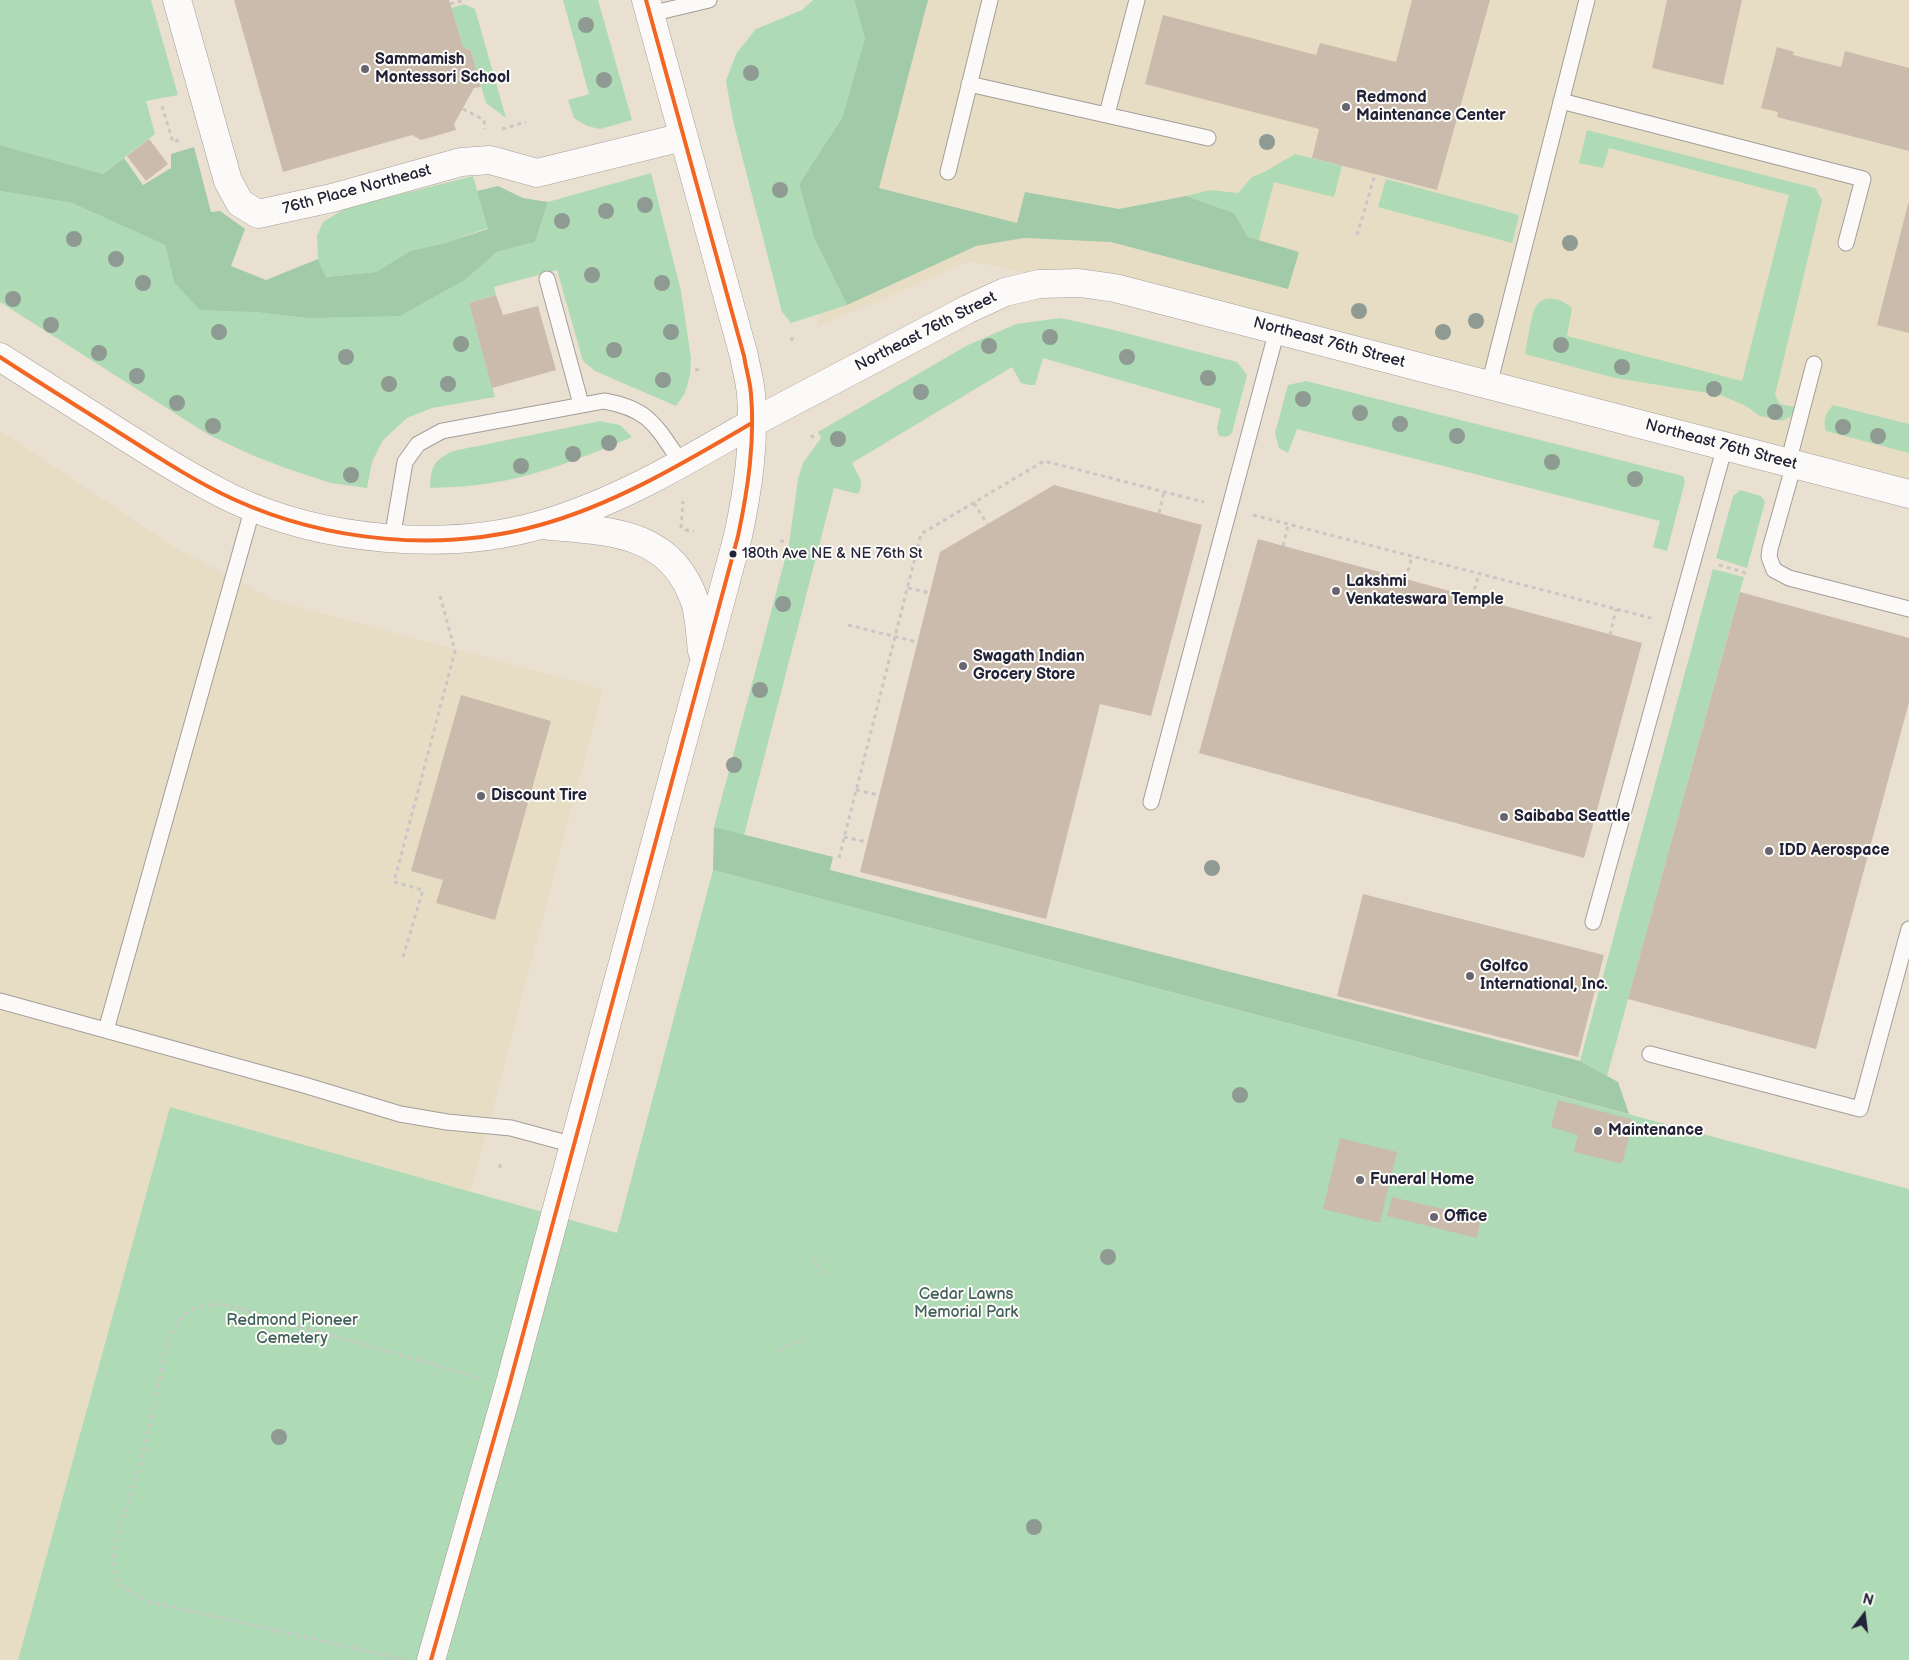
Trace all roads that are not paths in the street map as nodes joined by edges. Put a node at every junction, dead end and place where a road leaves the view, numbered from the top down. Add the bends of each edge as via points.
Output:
1 (177, 0) edge
2 (709, 0) edge
3 (990, 0) edge
4 (1137, 0) edge
5 (1587, 0) edge
6 (648, 7) edge
7 (969, 84) junction
8 (1561, 101) junction
9 (1107, 114) junction
10 (683, 137) junction
11 (1208, 138) dead end
12 (948, 172) dead end
13 (1846, 242) dead end
14 (547, 279) dead end
15 (1277, 330) junction
16 (0, 357) edge
17 (1814, 364) dead end
18 (1490, 385) junction
19 (582, 404) junction
20 (752, 423) junction
21 (1725, 446) junction
22 (682, 464) junction
23 (1791, 464) junction
24 (1909, 494) edge
25 (253, 507) junction
26 (541, 525) junction
27 (392, 539) junction
28 (1909, 609) edge
29 (704, 665) junction
30 (1150, 802) dead end
31 (1594, 922) dead end
32 (1909, 929) edge
33 (0, 1001) edge
34 (106, 1030) junction
35 (1650, 1054) dead end
36 (574, 1145) junction
37 (430, 1660) edge

1 - 10 street, 76th Place Northeast via 228,181 240,203 258,214 332,198 461,162 490,160 537,173
2 - 6 lane
3 - 7 lane
4 - 9 lane
5 - 8 lane
6 - 10 street
7 - 9 lane
7 - 12 lane
8 - 13 lane via 1863,179
8 - 18 lane
9 - 11 lane
10 - 20 street via 744,356 751,392
14 - 19 lane
15 - 18 street, Northeast 76th Street
15 - 20 street, Northeast 76th Street via 1115,288 1079,283 1039,284 1006,292 968,309
15 - 30 lane
16 - 25 street, Northeast 76th Street via 173,466
17 - 23 lane
18 - 21 street, Northeast 76th Street
19 - 22 lane via 604,401 644,414
19 - 27 lane via 442,431 418,444 405,462
20 - 22 street, Northeast 76th Street
20 - 29 street via 746,500
21 - 23 street, Northeast 76th Street
21 - 31 lane
22 - 26 street, Northeast 76th Street via 617,495
23 - 24 street, Northeast 76th Street
23 - 28 lane via 1770,548 1770,565 1774,570 1789,578
25 - 27 street, Northeast 76th Street via 306,525
25 - 34 lane
26 - 27 street, Northeast 76th Street via 469,538
26 - 29 street via 622,534 661,552 688,585 695,602
29 - 36 street
32 - 35 lane via 1860,1109
33 - 34 lane
34 - 36 lane via 400,1114 511,1128
36 - 37 street

